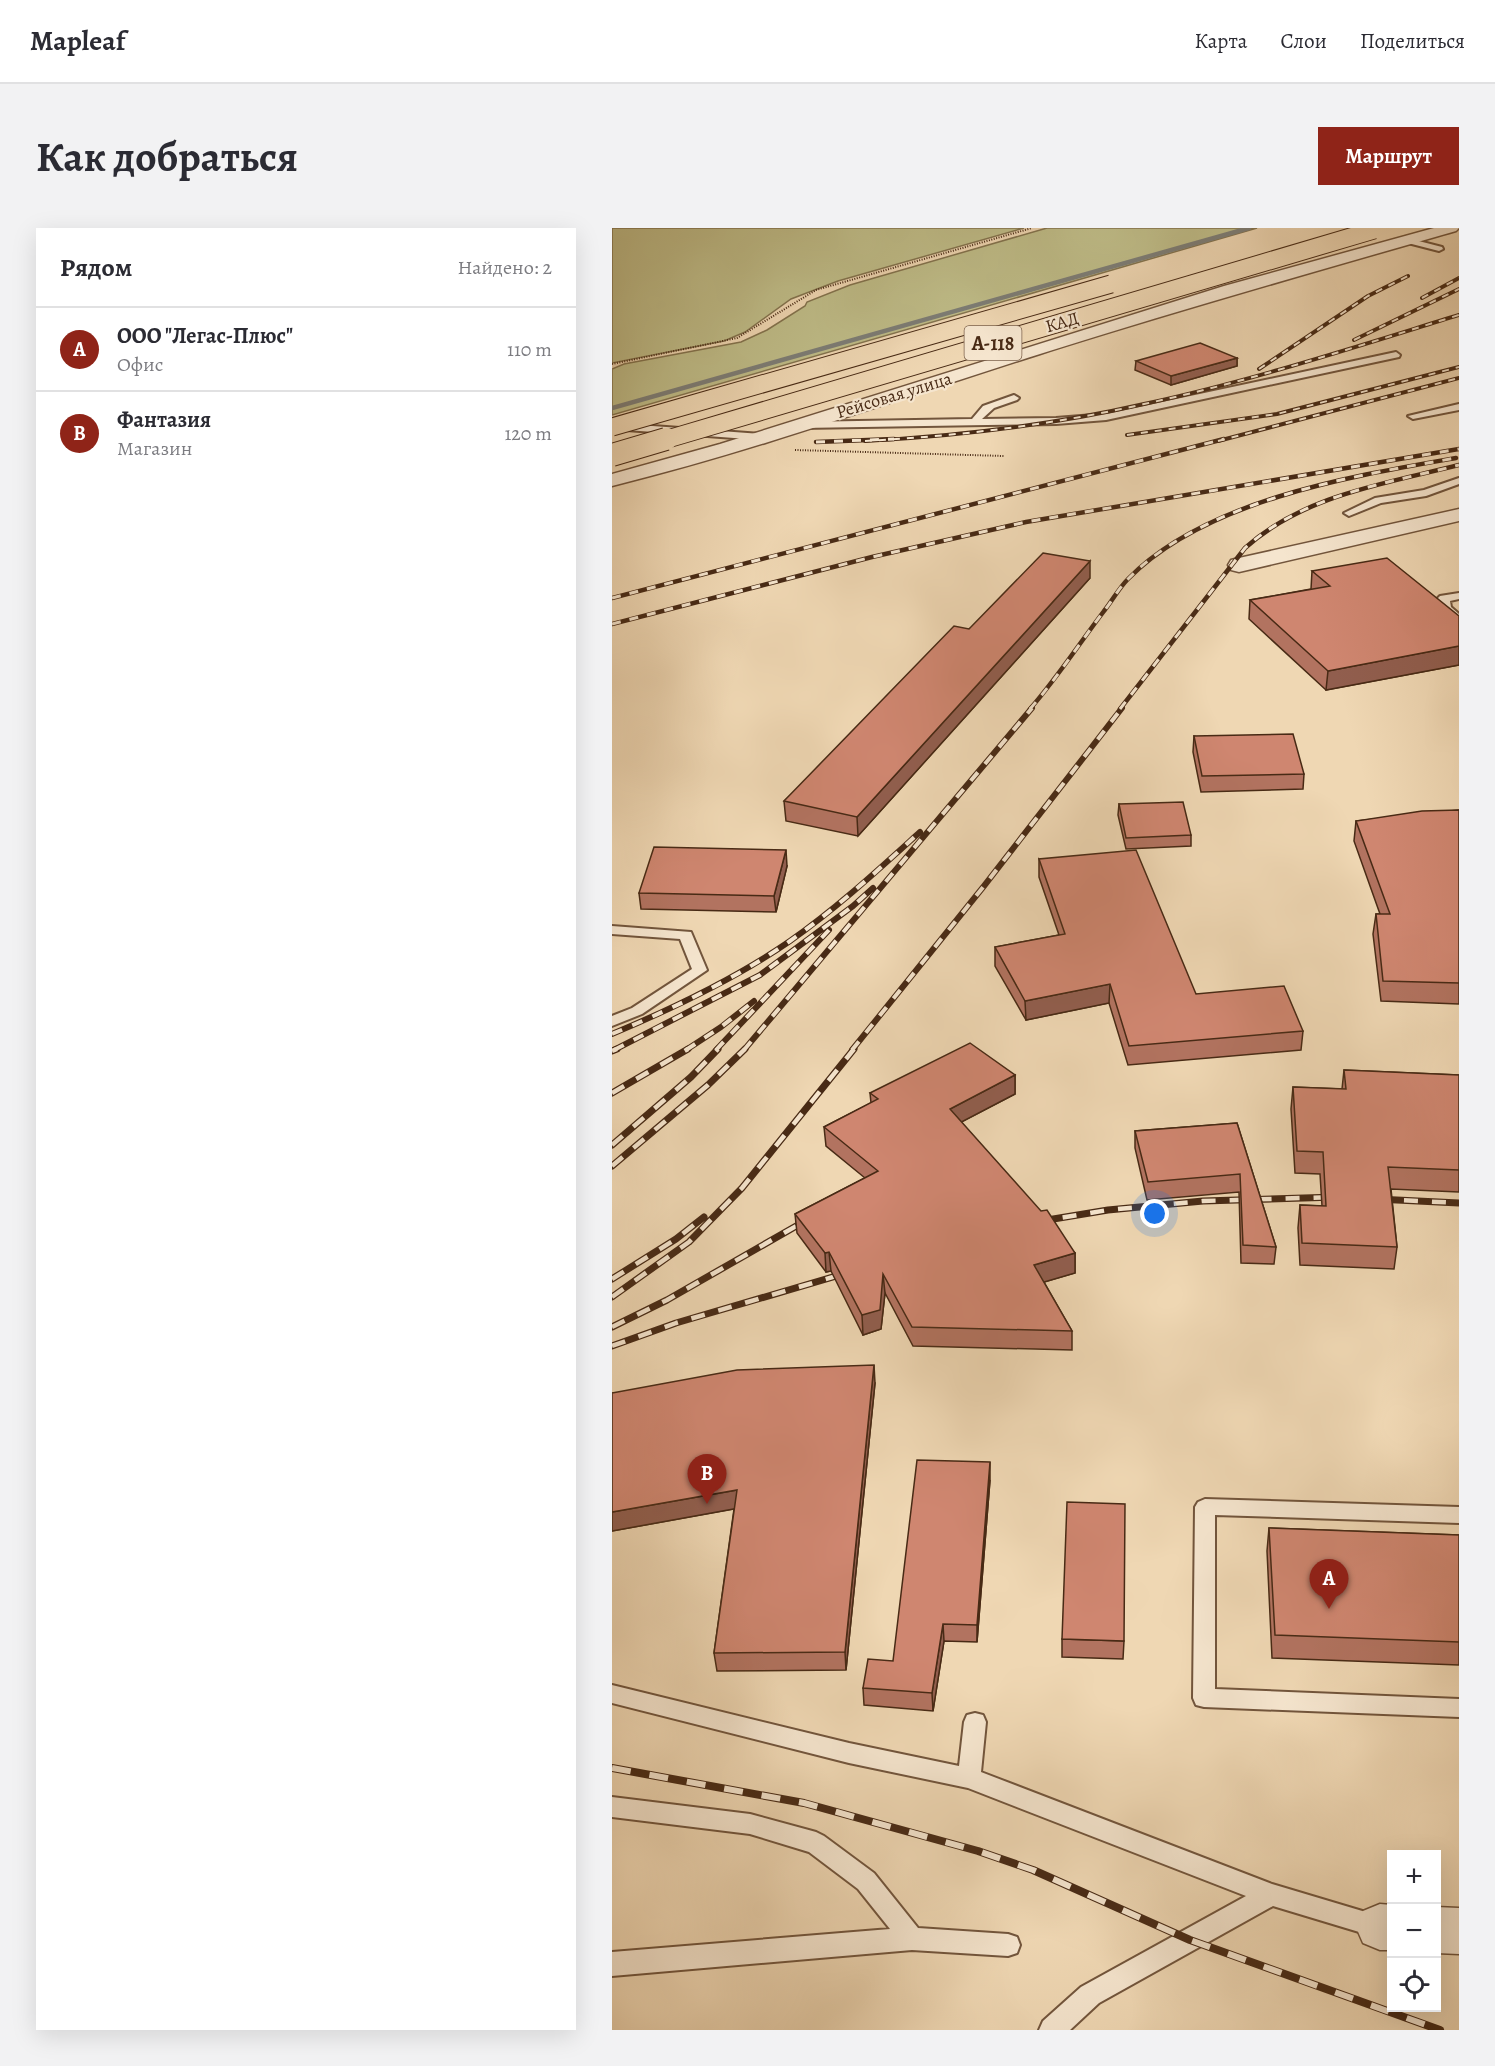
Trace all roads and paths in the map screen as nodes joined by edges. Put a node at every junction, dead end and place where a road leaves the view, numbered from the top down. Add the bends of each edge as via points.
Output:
1 (1032, 228) edge
2 (1451, 228) edge
3 (1374, 230) dead end
4 (1407, 240) junction
5 (1438, 249) dead end
6 (1124, 280) dead end
7 (1396, 355) dead end
8 (612, 364) edge
9 (1014, 398) dead end
10 (1459, 407) edge
11 (1413, 416) dead end
12 (976, 422) junction
13 (796, 425) junction
14 (612, 427) edge
15 (761, 437) junction
16 (788, 450) dead end
17 (1004, 456) dead end
18 (612, 457) edge
19 (656, 467) junction
20 (612, 480) edge
21 (1459, 481) edge
22 (1349, 513) dead end
23 (1459, 515) edge
24 (1239, 565) dead end
25 (1459, 596) edge
26 (1459, 620) edge
27 (612, 930) edge
28 (612, 1021) edge
29 (1459, 1515) edge
30 (612, 1694) edge
31 (1459, 1708) edge
32 (975, 1722) dead end
33 (969, 1778) junction
34 (612, 1807) edge
35 (1270, 1894) junction
36 (1386, 1928) edge
37 (1441, 1930) edge
38 (1459, 1931) edge
39 (912, 1939) junction
40 (1008, 1945) dead end
41 (612, 1964) edge
42 (1052, 2030) edge

1 - 8 path via 816,290 737,338
2 - 4 street, Рейсовая улица
3 - 18 highway, КАД / А-118, bridge
4 - 5 lane
4 - 13 street, Рейсовая улица
6 - 14 highway, КАД / А-118, bridge
7 - 12 lane via 1106,417
9 - 12 lane via 987,407
10 - 11 lane
12 - 13 lane
13 - 15 street, Рейсовая улица
14 - 15 lane
15 - 19 street, Рейсовая улица
16 - 17 path
18 - 19 street
19 - 20 street, Рейсовая улица
21 - 22 lane via 1426,493 1379,500
23 - 24 street
25 - 26 lane via 1444,598 1445,608
27 - 28 lane via 686,935 700,970 637,1011
29 - 31 lane via 1205,1507 1204,1698
30 - 33 lane via 849,1753
32 - 33 lane
33 - 35 lane
34 - 39 lane via 750,1824 816,1843 866,1881
35 - 36 lane
35 - 42 lane via 1090,1995
37 - 38 street
39 - 40 lane
39 - 41 lane

